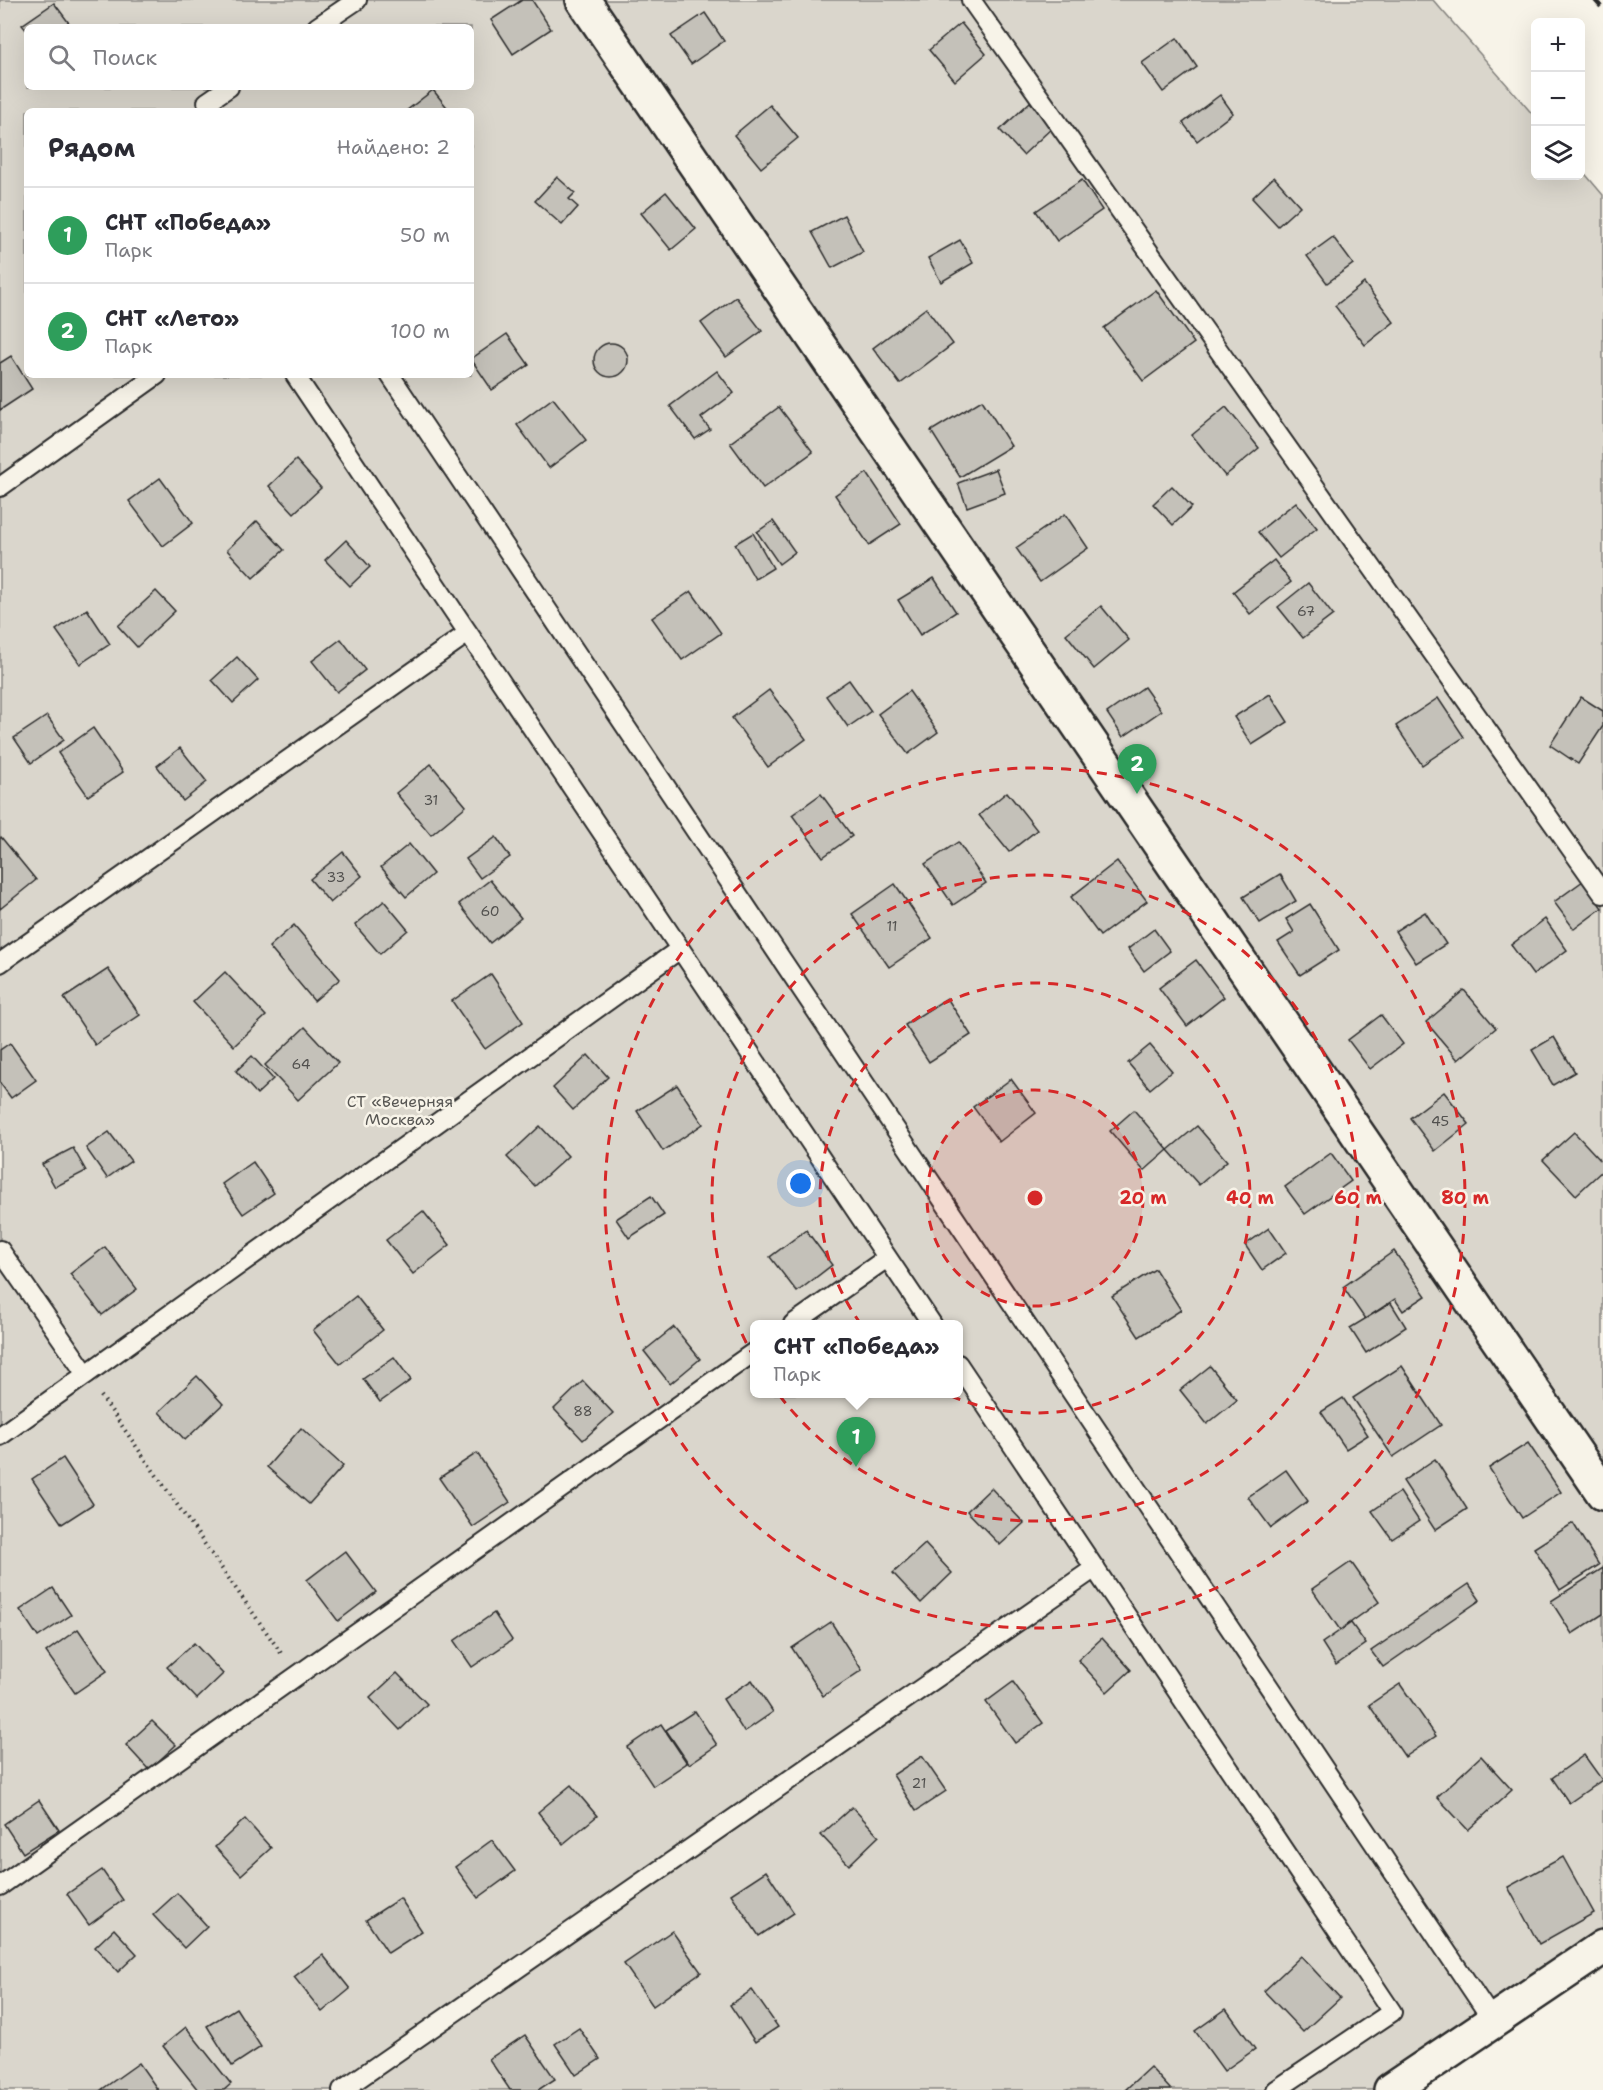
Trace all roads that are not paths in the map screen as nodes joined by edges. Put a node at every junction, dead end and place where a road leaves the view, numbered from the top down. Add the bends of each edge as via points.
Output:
1 (357, 0) edge
2 (583, 0) edge
3 (971, 0) edge
4 (322, 24) edge
5 (225, 90) edge
6 (211, 108) edge
7 (154, 378) edge
8 (297, 378) edge
9 (392, 378) edge
10 (0, 487) edge
11 (468, 633) junction
12 (1603, 894) edge
13 (680, 949) junction
14 (0, 963) edge
15 (0, 1250) edge
16 (887, 1258) junction
17 (799, 1320) edge
18 (929, 1320) edge
19 (750, 1355) edge
20 (963, 1371) edge
21 (86, 1374) junction
22 (0, 1436) edge
23 (1603, 1493) edge
24 (1095, 1568) junction
25 (0, 1886) edge
26 (1603, 1947) edge
27 (1492, 2021) junction
28 (342, 2090) edge
29 (1276, 2090) edge
30 (1391, 2090) edge

1 - 4 lane
2 - 23 street
3 - 12 lane
5 - 6 lane via 207,102
7 - 10 lane
8 - 11 lane
9 - 27 lane
11 - 13 lane
11 - 14 lane
13 - 16 lane
13 - 21 lane
15 - 21 lane
16 - 17 lane
16 - 18 lane
19 - 25 lane
20 - 24 lane
21 - 22 lane
24 - 28 lane
24 - 29 lane via 1392,2012
26 - 27 street
27 - 30 street

